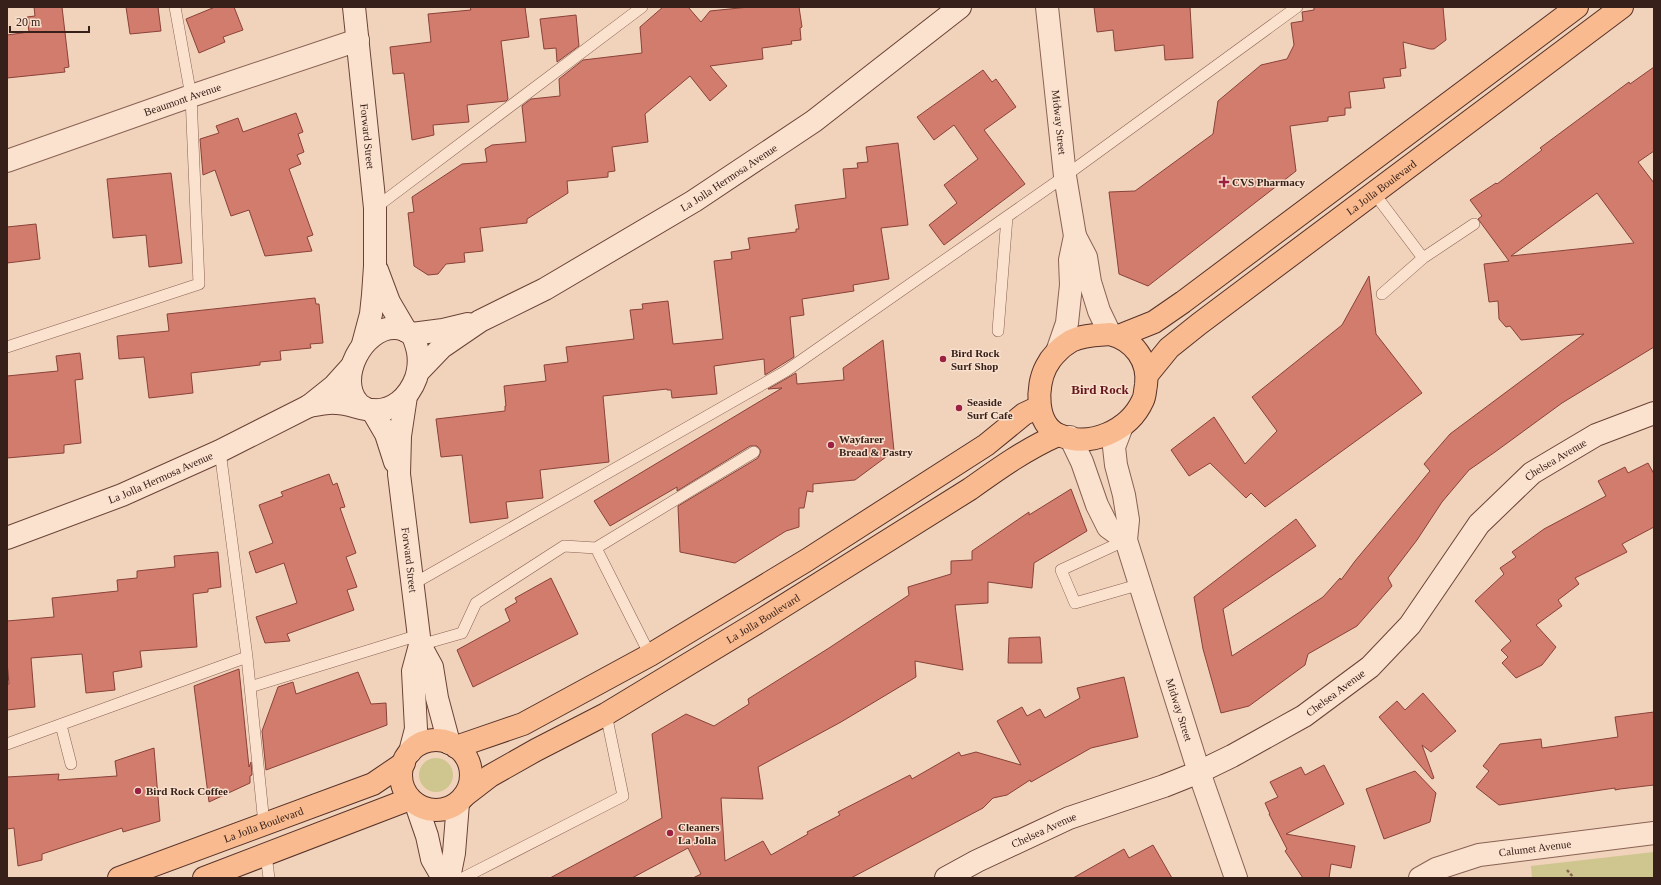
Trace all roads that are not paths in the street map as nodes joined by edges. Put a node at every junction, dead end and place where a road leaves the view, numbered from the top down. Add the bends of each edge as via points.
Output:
1 (175, 7) edge
2 (354, 7) edge
3 (642, 7) edge
4 (960, 7) edge
5 (1047, 7) edge
6 (1297, 7) edge
7 (1577, 7) edge
8 (1622, 7) edge
9 (358, 40) junction
10 (191, 96) junction
11 (7, 161) edge
12 (1065, 176) junction
13 (1374, 193) junction
14 (375, 208) junction
15 (1007, 216) junction
16 (1474, 224) dead end
17 (1075, 236) junction
18 (1423, 258) junction
19 (375, 266) junction
20 (1382, 294) dead end
21 (480, 321) junction
22 (998, 331) dead end
23 (409, 332) junction
24 (1114, 335) junction
25 (363, 344) junction
26 (7, 347) edge
27 (1056, 352) junction
28 (352, 366) junction
29 (418, 372) junction
30 (1147, 375) junction
31 (406, 396) junction
32 (309, 406) junction
33 (1039, 407) junction
34 (369, 409) junction
35 (1654, 413) edge
36 (1122, 426) junction
37 (1064, 436) junction
38 (220, 450) junction
39 (754, 452) dead end
40 (399, 474) junction
41 (7, 538) edge
42 (1126, 540) junction
43 (596, 548) junction
44 (413, 584) junction
45 (1141, 584) junction
46 (419, 640) junction
47 (650, 655) junction
48 (247, 657) junction
49 (250, 687) junction
50 (606, 714) junction
51 (61, 724) junction
52 (7, 744) edge
53 (453, 745) junction
54 (407, 757) junction
55 (71, 764) dead end
56 (1199, 772) junction
57 (461, 799) junction
58 (413, 801) junction
59 (264, 824) junction
60 (1654, 833) edge
61 (266, 855) junction
62 (119, 878) edge
63 (204, 878) edge
64 (269, 878) edge
65 (443, 878) edge
66 (449, 878) edge
67 (463, 878) edge
68 (946, 878) edge
69 (1236, 878) edge
70 (1420, 878) edge

1 - 10 lane
2 - 9 street, Forward Street
3 - 14 lane
4 - 21 street, La Jolla Hermosa Avenue via 814,121 694,201 545,289
5 - 12 street, Midway Street
6 - 12 lane
7 - 24 main road via 1154,322
8 - 13 main road, La Jolla Boulevard
9 - 10 street, Beaumont Avenue
9 - 14 street, Forward Street
10 - 11 street, Beaumont Avenue
10 - 26 lane via 199,284
12 - 15 lane
12 - 17 street, Midway Street
13 - 18 lane
13 - 30 main road, La Jolla Boulevard via 1187,333 1169,348
14 - 19 street, Forward Street
15 - 22 lane
15 - 44 lane via 786,371
16 - 18 lane
17 - 24 street, Midway Street via 1086,257 1099,312
17 - 27 street, Midway Street via 1070,260 1071,285 1067,324
18 - 20 lane
19 - 23 street, Forward Street via 389,302
19 - 25 street, Forward Street via 371,314
21 - 23 street, La Jolla Hermosa Avenue via 444,330
21 - 29 street, La Jolla Hermosa Avenue via 442,347
23 - 25 street via 394,328 381,330
23 - 29 street via 418,345
24 - 27 main road via 1087,336 1072,341
24 - 30 main road via 1133,345 1142,358
25 - 28 street
27 - 33 main road via 1046,367 1040,388
28 - 32 street, La Jolla Hermosa Avenue via 334,386
28 - 34 street via 351,390 357,403
29 - 31 street
30 - 36 main road via 1144,399
31 - 34 street via 390,407
31 - 40 street, Forward Street via 400,436
32 - 34 street, La Jolla Hermosa Avenue via 336,403
32 - 38 street, La Jolla Hermosa Avenue
33 - 37 main road via 1048,427
33 - 47 main road via 1024,414 986,445 807,560
34 - 40 street, Forward Street via 386,434
35 - 56 street, Chelsea Avenue via 1596,435 1532,473 1479,524 1410,625 1370,667 1304,716
36 - 37 main road via 1099,437 1082,439
36 - 42 street, Midway Street via 1114,447 1128,520
37 - 42 street via 1082,462 1097,505 1108,527
37 - 50 main road, La Jolla Boulevard via 1039,443 771,614
38 - 41 street, La Jolla Hermosa Avenue via 122,495
38 - 48 lane
39 - 43 lane
40 - 44 street, Forward Street
42 - 45 street, Midway Street
42 - 45 lane via 1061,570 1075,603
43 - 46 lane via 564,546 476,603 462,633
43 - 47 lane
44 - 46 street, Forward Street
45 - 56 street, Midway Street
46 - 49 lane
46 - 53 street, Forward Street via 432,667 437,698
46 - 54 street, Forward Street via 413,671 416,729
47 - 53 main road via 523,724
48 - 49 lane
48 - 51 lane
49 - 59 lane
50 - 57 main road, La Jolla Boulevard via 490,776
50 - 67 lane via 623,796
51 - 52 lane
51 - 55 lane
53 - 54 main road via 431,740 420,744
53 - 57 main road via 464,754 471,775 469,786
54 - 58 main road via 401,775 403,788
54 - 59 main road, La Jolla Boulevard via 373,784
56 - 68 street, Chelsea Avenue via 1069,818
56 - 69 street, Midway Street
57 - 58 main road via 450,808 441,810 424,808
57 - 66 street
58 - 61 main road
58 - 65 street via 427,836 432,859
59 - 62 main road, La Jolla Boulevard
60 - 70 street, Calumet Avenue via 1479,855 1436,869
61 - 63 main road
61 - 64 lane

